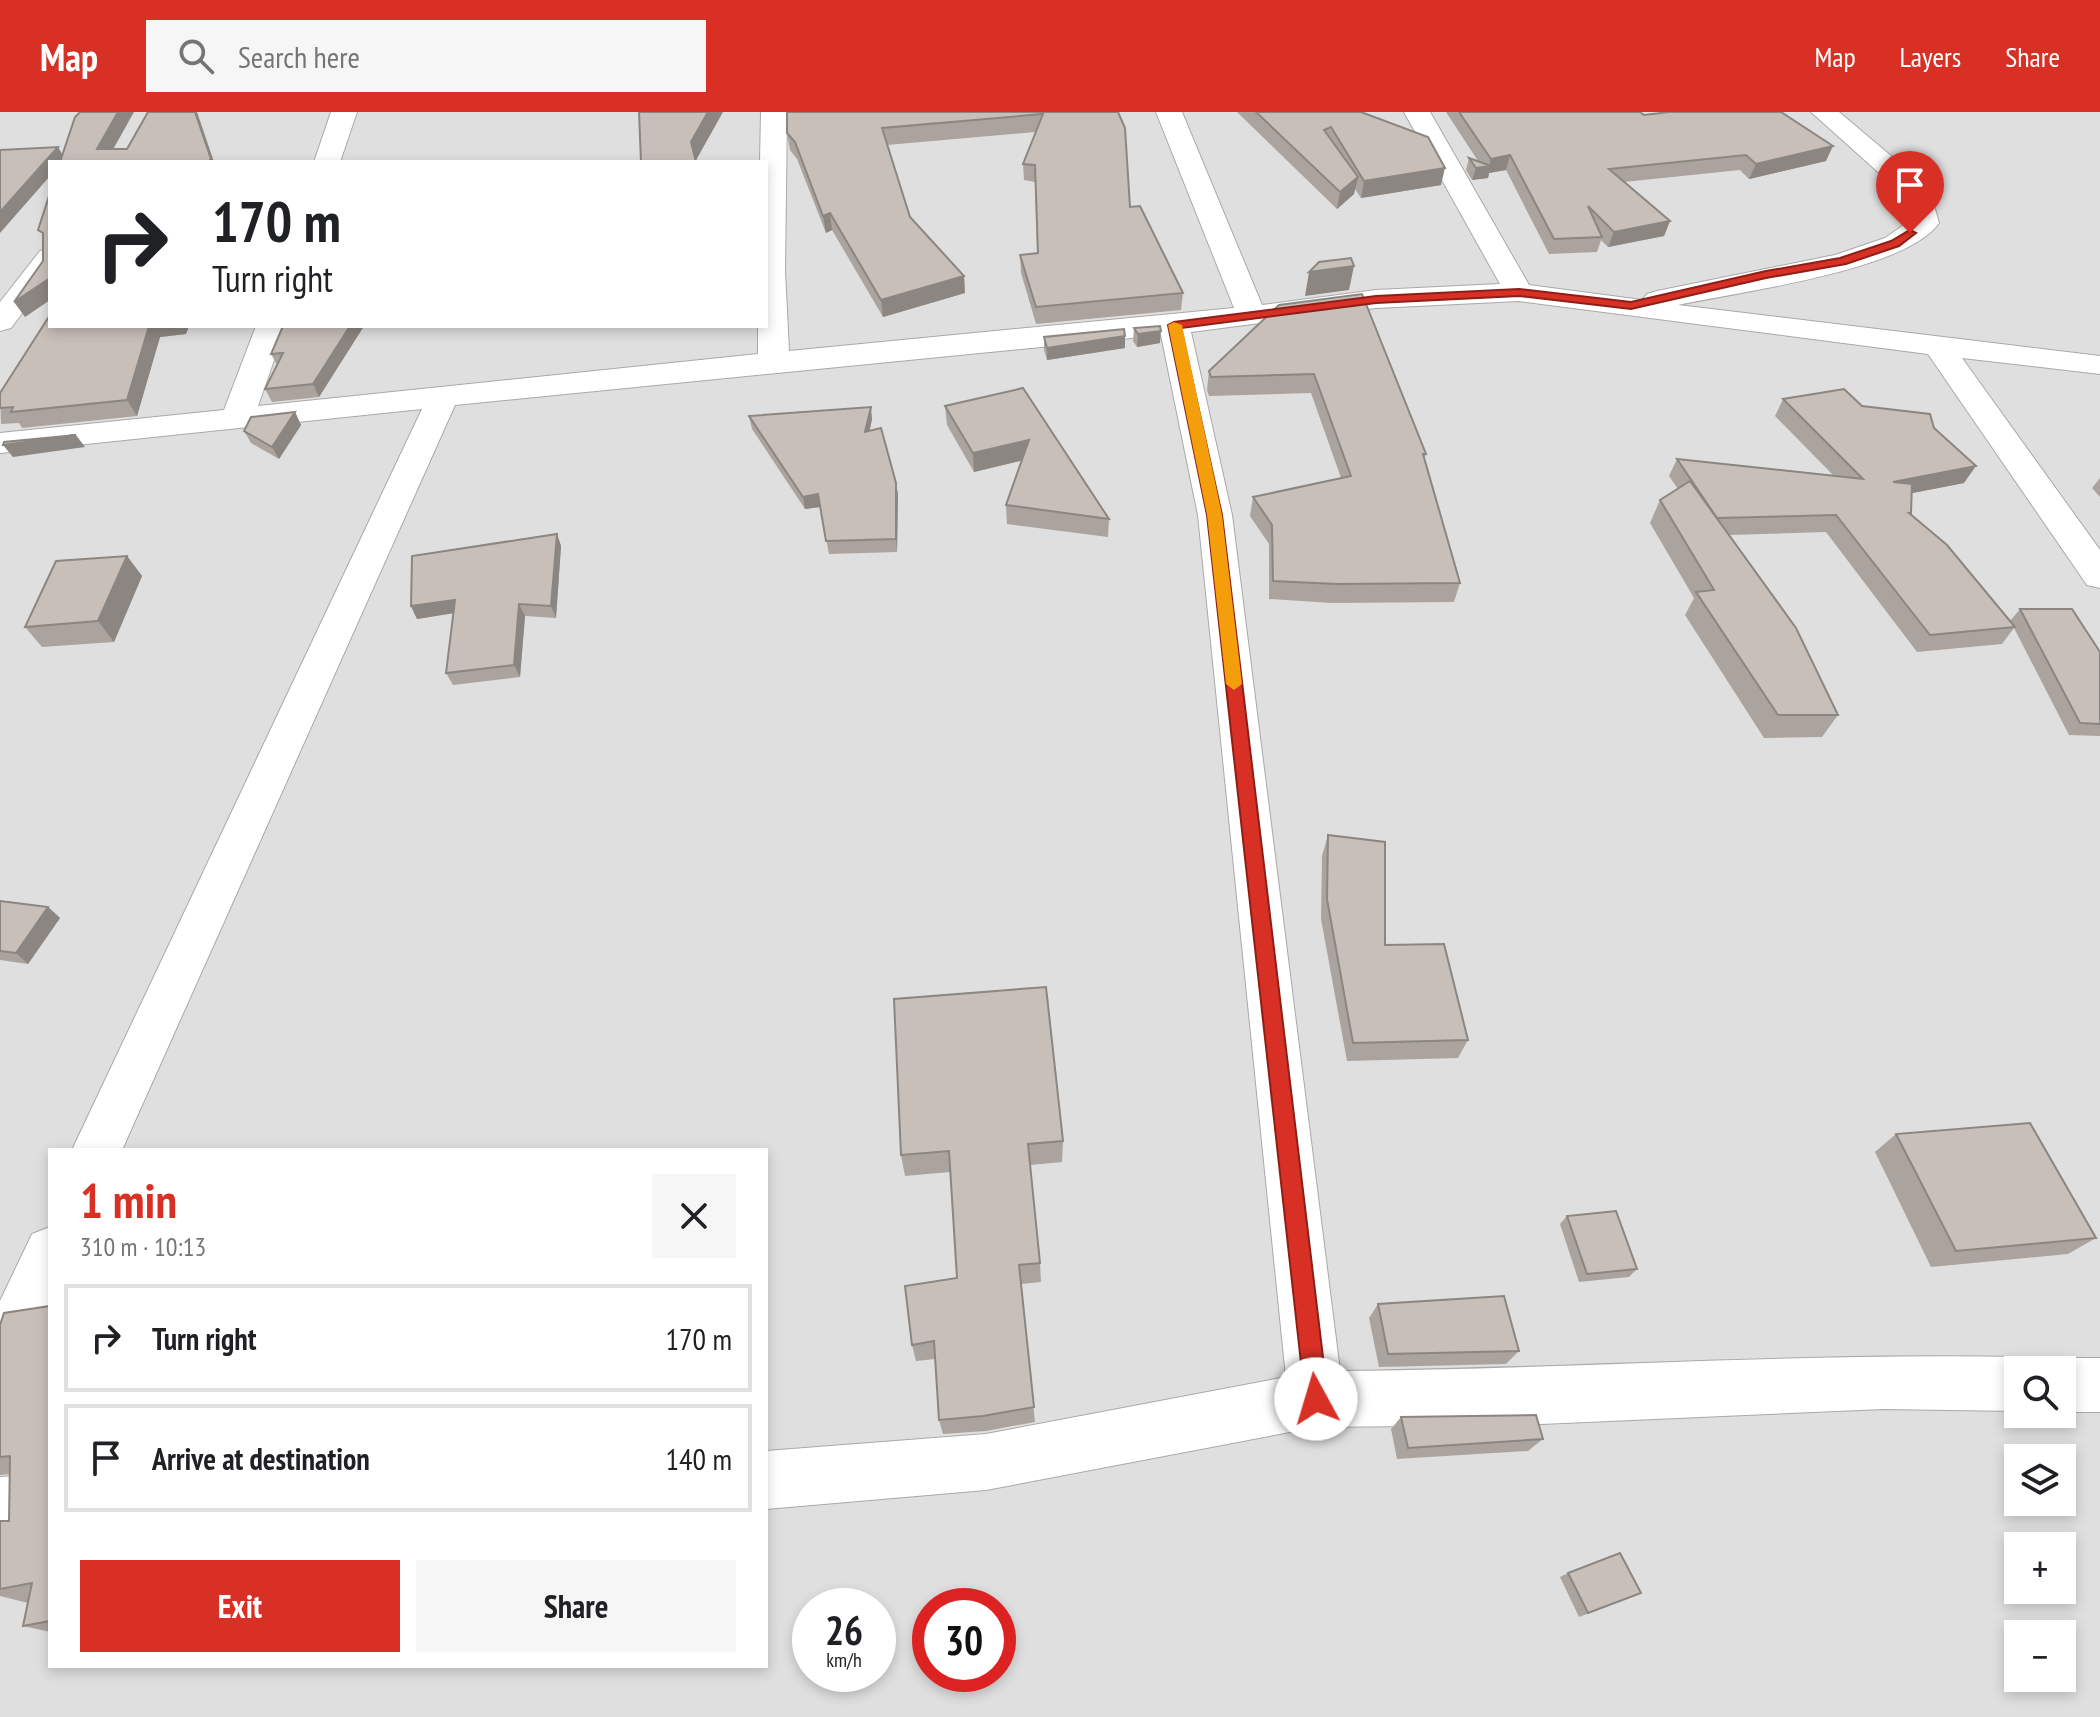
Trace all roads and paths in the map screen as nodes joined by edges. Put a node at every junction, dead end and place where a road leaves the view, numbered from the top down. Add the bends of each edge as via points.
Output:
1 (344, 112) edge
2 (774, 112) edge
3 (1169, 112) edge
4 (1417, 112) edge
5 (1824, 112) edge
6 (328, 160) edge
7 (48, 260) edge
8 (769, 271) edge
9 (1519, 292) junction
10 (1631, 305) junction
11 (1251, 313) junction
12 (0, 322) edge
13 (1174, 325) junction
14 (270, 328) edge
15 (1937, 345) junction
16 (774, 362) junction
17 (2100, 365) edge
18 (443, 397) junction
19 (237, 419) junction
20 (0, 443) edge
21 (2100, 576) edge
22 (98, 1148) edge
23 (48, 1256) edge
24 (0, 1361) edge
25 (2004, 1384) edge
26 (2076, 1385) edge
27 (2100, 1385) edge
28 (1316, 1399) junction
29 (768, 1480) edge
30 (48, 1503) edge
31 (0, 1506) edge

1 - 6 street
2 - 8 street
3 - 11 street
4 - 9 street
5 - 10 street via 1919,194 1925,223 1895,244 1842,262
7 - 12 street
8 - 16 street
9 - 10 street
9 - 11 street via 1376,299
10 - 15 street
11 - 13 street
13 - 16 street
13 - 28 street via 1215,515
14 - 19 street
15 - 17 street
15 - 21 street
16 - 18 street
18 - 19 street
18 - 22 street
19 - 20 street
23 - 24 street
25 - 28 street via 1884,1382 1517,1397
26 - 27 street
28 - 29 street via 986,1462
30 - 31 street

